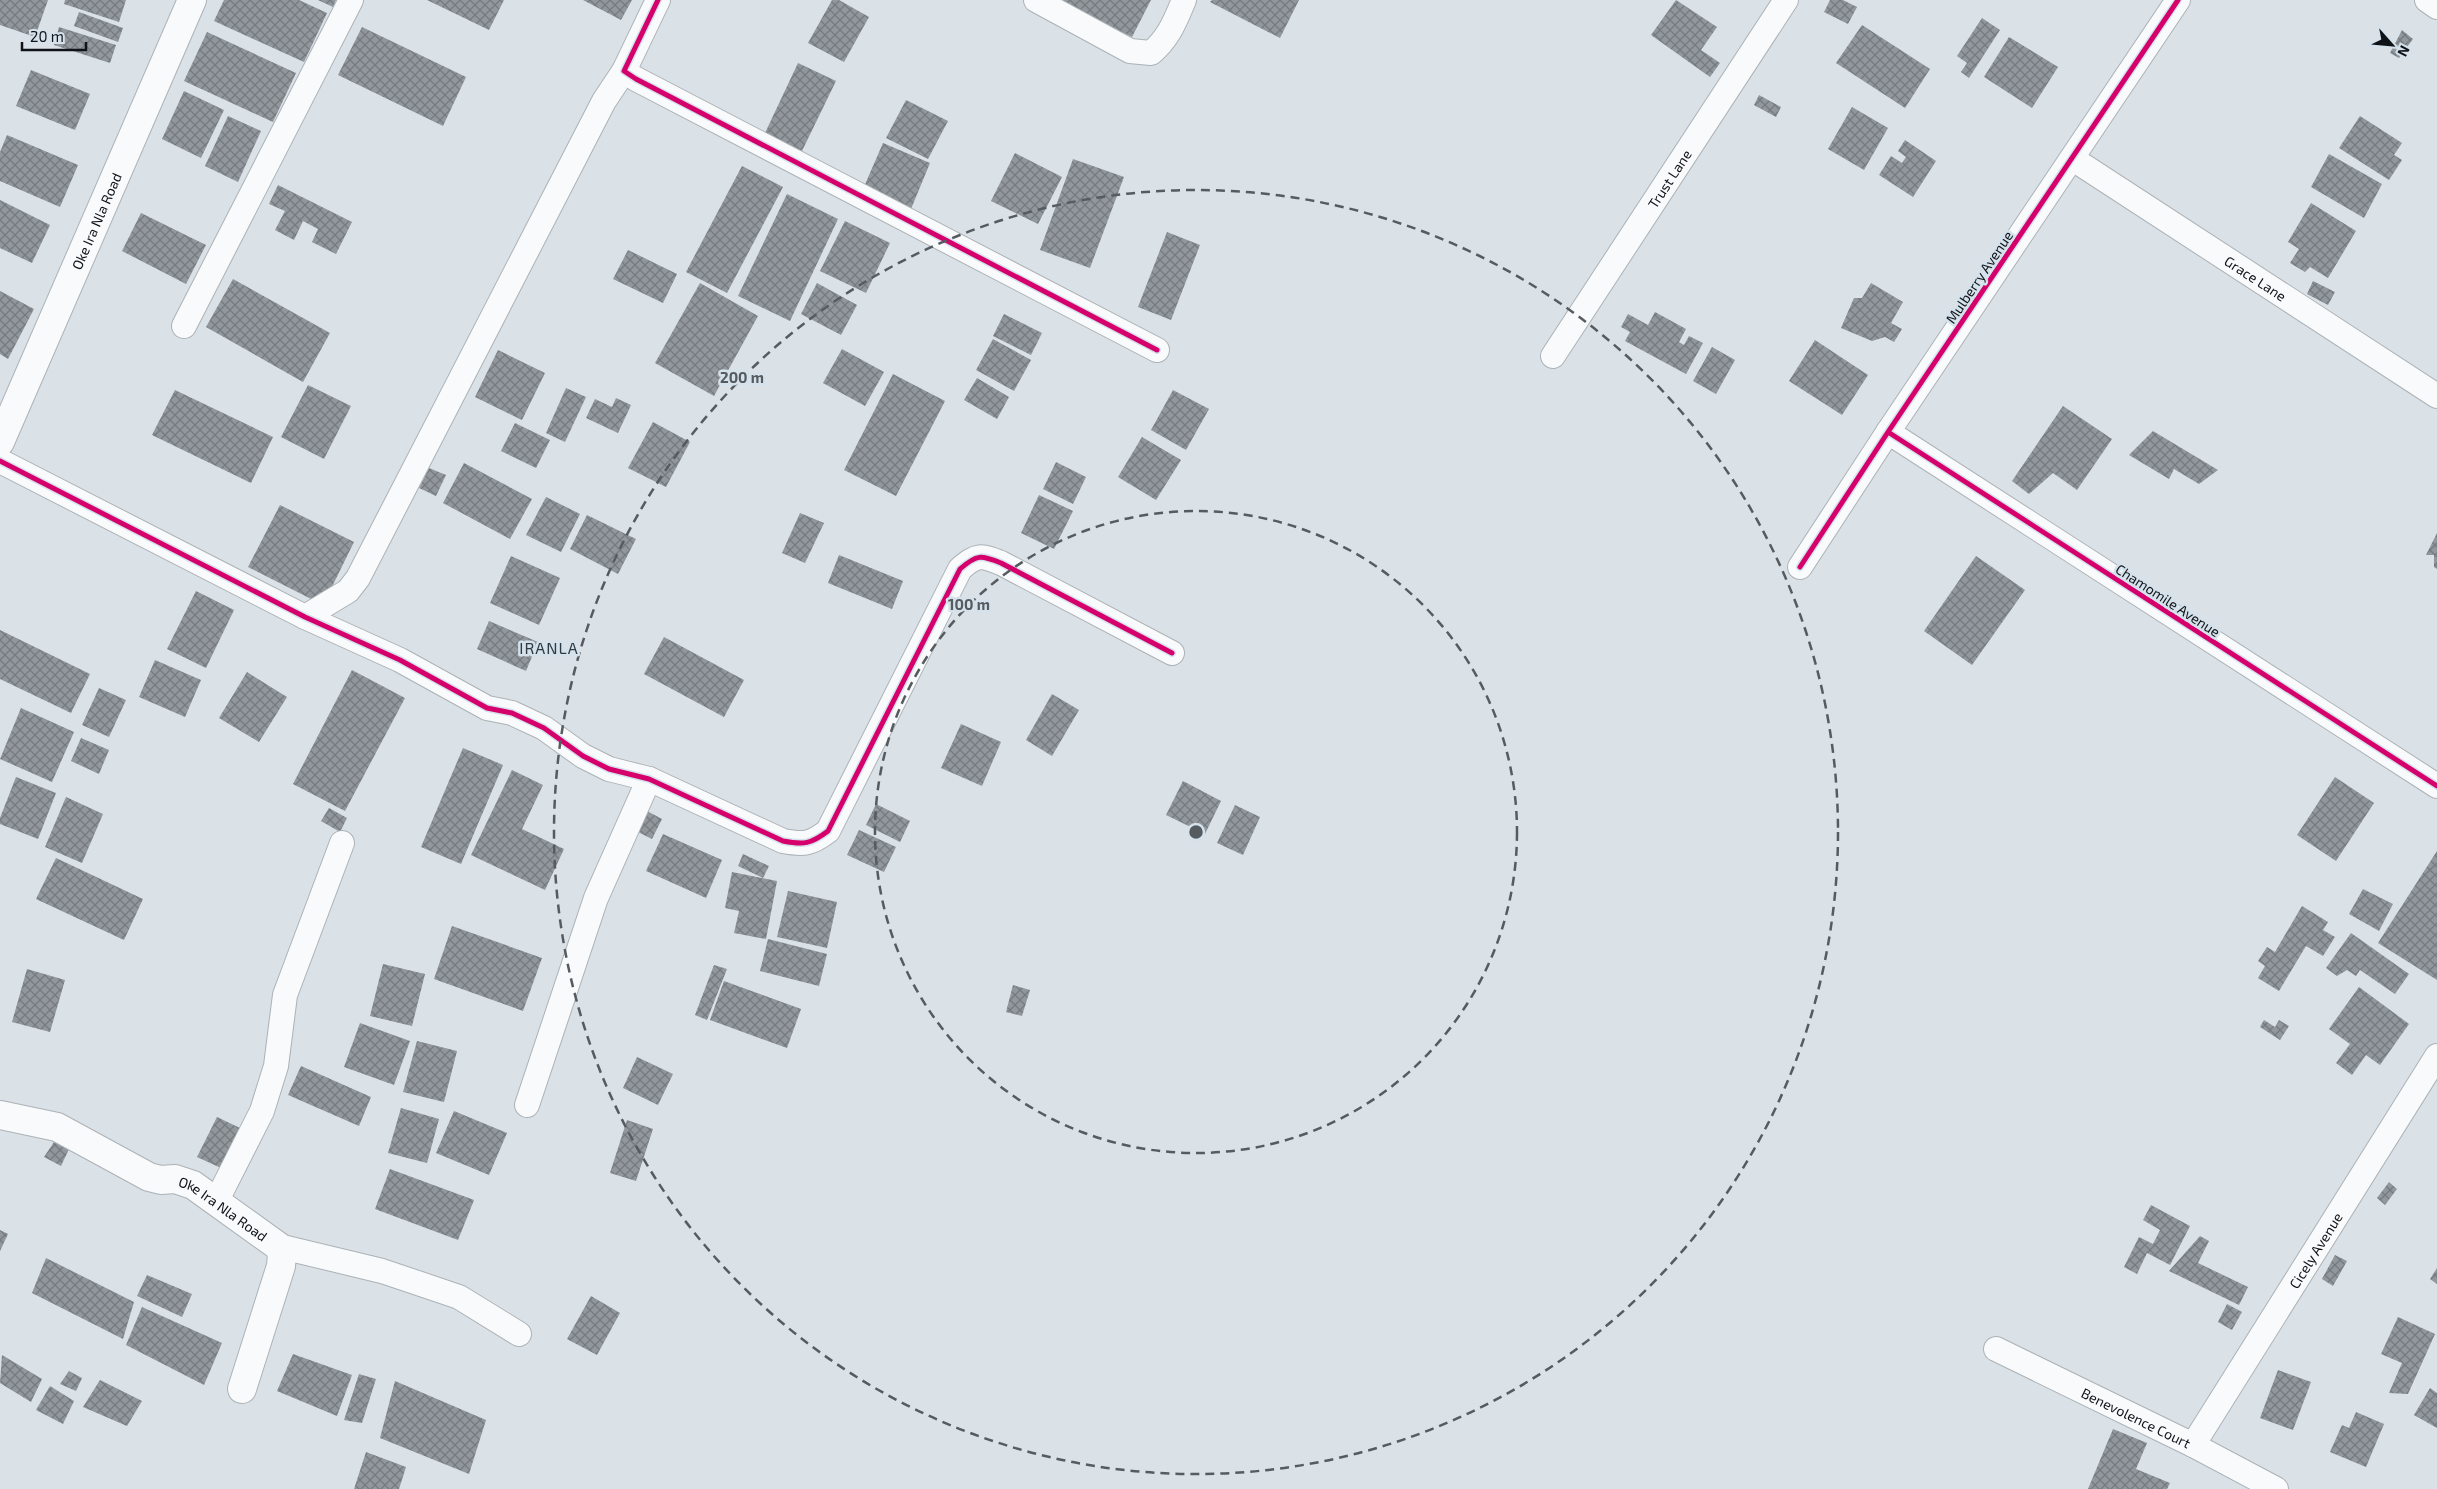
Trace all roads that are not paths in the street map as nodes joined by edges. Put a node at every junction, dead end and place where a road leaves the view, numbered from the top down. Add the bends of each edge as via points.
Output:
1 (192, 0) edge
2 (351, 0) edge
3 (658, 0) edge
4 (1036, 0) edge
5 (1184, 0) edge
6 (1786, 0) edge
7 (2178, 0) edge
8 (2426, 0) edge
9 (2437, 7) edge
10 (624, 70) junction
11 (2073, 159) junction
12 (184, 326) dead end
13 (1157, 350) dead end
14 (1553, 356) dead end
15 (2437, 396) edge
16 (1888, 432) junction
17 (0, 442) edge
18 (0, 461) edge
19 (1800, 568) dead end
20 (305, 617) junction
21 (1172, 653) dead end
22 (649, 779) junction
23 (2437, 786) edge
24 (342, 843) dead end
25 (2437, 1056) edge
26 (527, 1105) dead end
27 (0, 1115) edge
28 (216, 1202) junction
29 (278, 1246) junction
30 (519, 1334) dead end
31 (1996, 1349) dead end
32 (242, 1389) dead end
33 (2193, 1445) junction
34 (2276, 1489) edge

1 - 17 street, Oke Ira Nla Road
2 - 12 street
3 - 10 street
4 - 5 street via 1130,51 1151,53 1163,43 1173,27
6 - 14 street, Trust Lane
7 - 11 street, Mulberry Avenue
8 - 9 street
10 - 13 street
10 - 20 street via 604,101 358,578 348,591
11 - 15 street, Grace Lane
11 - 16 street, Mulberry Avenue
16 - 19 street, Mulberry Avenue
16 - 23 street, Chamomile Avenue
18 - 20 street
20 - 22 street via 400,660 487,708 512,713 544,728 583,756 609,769
21 - 22 street via 983,556 971,559 960,569 828,831 814,842 798,844 784,841
22 - 26 street via 596,898
24 - 28 street via 285,995 276,1066 262,1111
25 - 33 street, Cicely Avenue
27 - 28 street, Oke Ira Nla Road via 57,1127 149,1177 175,1179 193,1185
28 - 29 street, Oke Ira Nla Road
29 - 30 street via 382,1271 459,1297
29 - 32 street, Oke Ira Nla Road via 282,1254 281,1266
31 - 33 street, Benevolence Court
33 - 34 street, Benevolence Court

